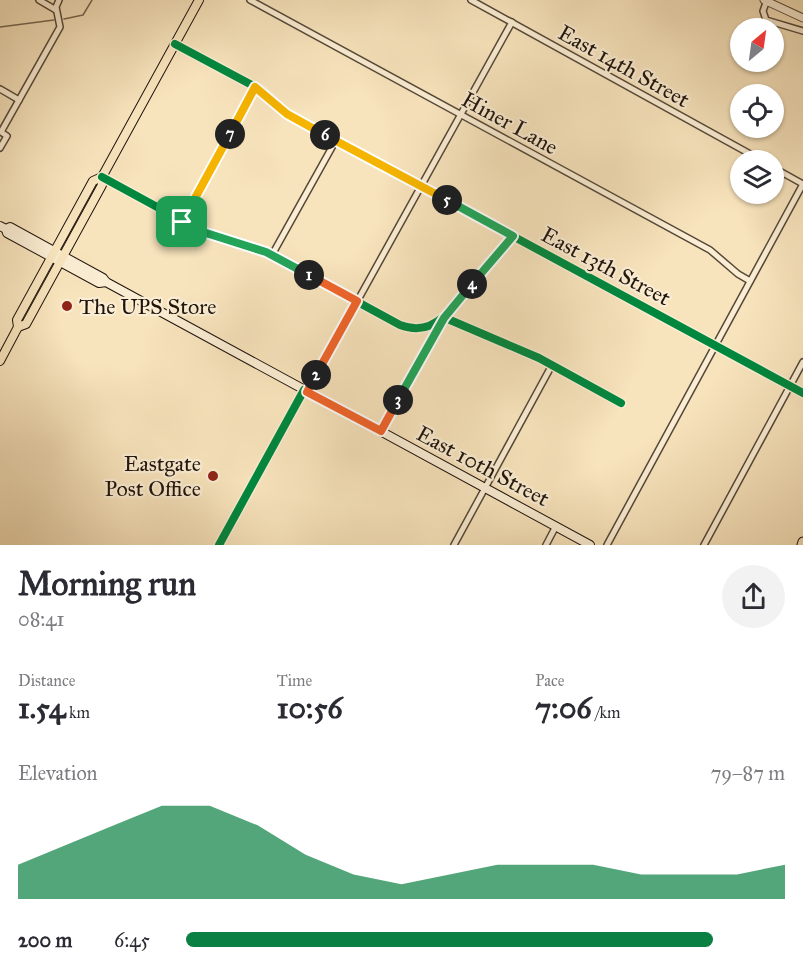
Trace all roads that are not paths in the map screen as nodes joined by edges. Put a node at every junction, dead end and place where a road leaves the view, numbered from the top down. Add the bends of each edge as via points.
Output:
1 (39, 0) edge
2 (59, 0) edge
3 (199, 0) edge
4 (250, 0) edge
5 (471, 0) edge
6 (766, 0) edge
7 (56, 9) junction
8 (803, 18) edge
9 (512, 22) junction
10 (803, 31) edge
11 (175, 44) junction
12 (255, 87) junction
13 (0, 89) edge
14 (19, 100) junction
15 (460, 114) junction
16 (336, 140) junction
17 (0, 148) edge
18 (743, 150) edge
19 (784, 174) edge
20 (102, 177) junction
21 (803, 184) edge
22 (420, 186) junction
23 (182, 222) junction
24 (3, 227) edge
25 (513, 236) junction
26 (53, 254) junction
27 (272, 255) junction
28 (62, 259) junction
29 (750, 281) junction
30 (357, 301) junction
31 (444, 318) junction
32 (18, 327) junction
33 (716, 345) junction
34 (0, 361) edge
35 (803, 362) edge
36 (552, 365) junction
37 (790, 386) junction
38 (305, 391) junction
39 (803, 393) edge
40 (621, 403) dead end
41 (381, 431) junction
42 (485, 488) junction
43 (556, 526) junction
44 (219, 545) edge
45 (454, 545) edge
46 (546, 545) edge
47 (590, 545) edge
48 (607, 545) edge
49 (704, 545) edge

1 - 7 street
2 - 7 street
3 - 11 main road
4 - 15 street, Hiner Lane
5 - 9 street, East 14th Street
6 - 8 street
6 - 10 street via 763,14 769,21
7 - 14 street via 60,27
9 - 15 street
9 - 18 street, East 14th Street
11 - 12 street, East 13th Street
11 - 20 main road
12 - 16 street, East 13th Street via 287,114
12 - 23 street
13 - 14 street
14 - 17 street via 1,132 7,136
15 - 22 street
15 - 29 street, Hiner Lane via 710,250
16 - 22 street, East 13th Street
16 - 27 street
19 - 21 street
20 - 23 street
20 - 26 main road via 93,181
20 - 28 main road via 102,185
21 - 29 street
22 - 25 street, East 13th Street
22 - 30 street
23 - 27 street
24 - 26 main road, East 10th Street via 10,227
25 - 31 street
25 - 33 street, East 13th Street
26 - 28 main road, East 10th Street
26 - 32 main road via 17,320
27 - 30 street
28 - 32 main road via 26,324
28 - 38 main road, East 10th Street via 100,284 106,282
29 - 33 street
30 - 31 street via 409,328 425,327
30 - 38 street
31 - 36 street
31 - 41 street
32 - 34 main road
33 - 37 street, East 13th Street
33 - 48 street
35 - 37 street
36 - 40 street
36 - 42 street
37 - 39 street, East 13th Street
37 - 49 street
38 - 41 main road, East 10th Street
38 - 44 street
41 - 42 main road, East 10th Street
42 - 43 main road, East 10th Street
42 - 45 street
43 - 46 street
43 - 47 main road, East 10th Street

